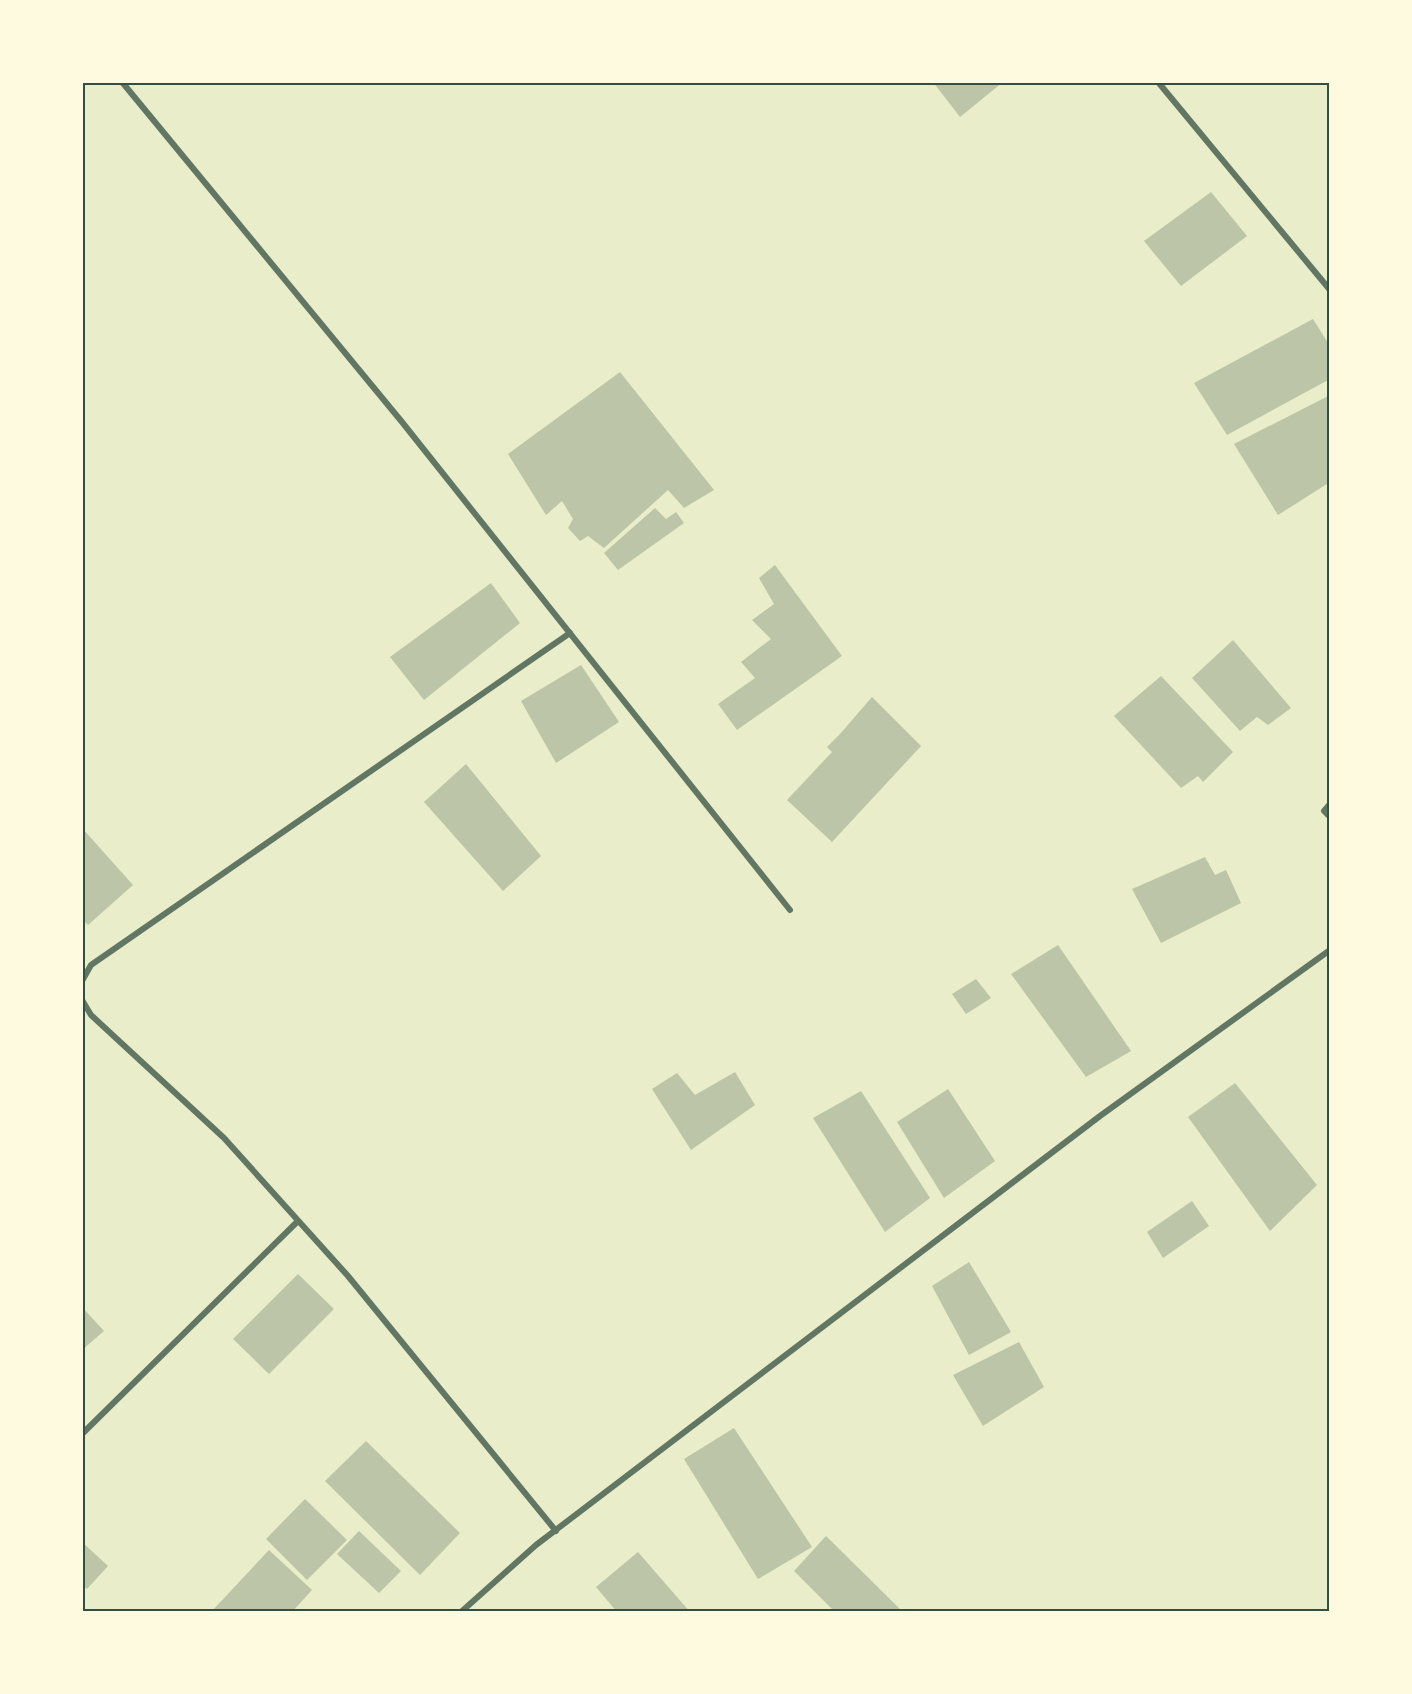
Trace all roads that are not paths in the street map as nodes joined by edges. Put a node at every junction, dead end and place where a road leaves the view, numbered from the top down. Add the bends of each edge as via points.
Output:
1 (122, 82) edge
2 (1158, 82) edge
3 (1329, 290) edge
4 (570, 633) junction
5 (1329, 804) edge
6 (1329, 816) edge
7 (790, 910) dead end
8 (1329, 950) edge
9 (82, 981) edge
10 (82, 1000) edge
11 (298, 1221) junction
12 (82, 1434) edge
13 (556, 1531) junction
14 (461, 1611) edge

1 - 4 street
2 - 3 street
4 - 7 street
4 - 9 street via 91,964
5 - 6 street via 1324,811
8 - 13 street via 1100,1116
10 - 11 street via 91,1015 224,1138
11 - 12 street
11 - 13 street via 348,1276
13 - 14 street

